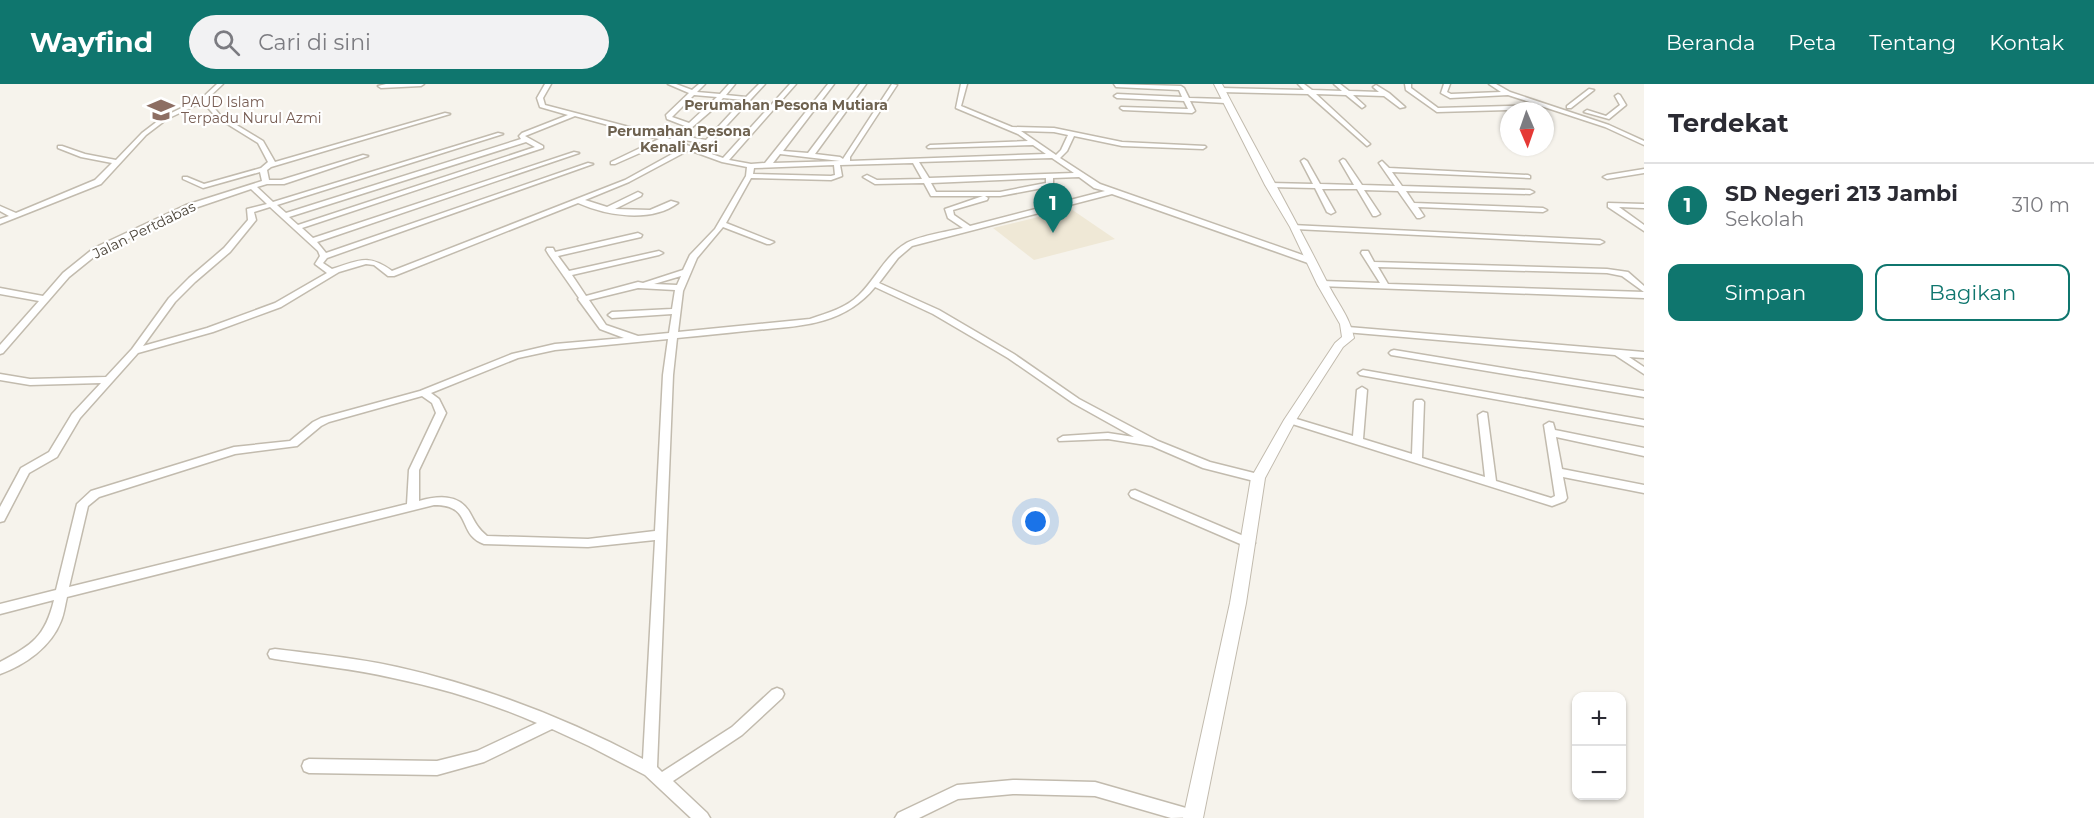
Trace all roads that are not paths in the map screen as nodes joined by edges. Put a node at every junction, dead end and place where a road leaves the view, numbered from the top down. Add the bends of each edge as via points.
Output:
1 (220, 84) edge
2 (421, 84) edge
3 (548, 84) edge
4 (671, 84) edge
5 (702, 84) edge
6 (732, 84) edge
7 (762, 84) edge
8 (793, 84) edge
9 (831, 84) edge
10 (863, 84) edge
11 (964, 84) edge
12 (1262, 84) edge
13 (1301, 84) edge
14 (1336, 84) edge
15 (1408, 84) edge
16 (1447, 84) edge
17 (1492, 84) edge
18 (894, 85) edge
19 (1116, 85) edge
20 (381, 86) dead end
21 (1219, 87) edge
22 (1376, 87) dead end
23 (1591, 90) dead end
24 (1265, 91) junction
25 (1310, 92) junction
26 (1508, 93) junction
27 (692, 94) junction
28 (1348, 94) junction
29 (1388, 95) junction
30 (1117, 96) dead end
31 (1618, 96) dead end
32 (721, 97) junction
33 (204, 99) junction
34 (748, 99) junction
35 (1186, 99) junction
36 (1225, 101) junction
37 (1270, 101) dead end
38 (1532, 102) edge
39 (1362, 106) dead end
40 (1402, 107) dead end
41 (1123, 108) dead end
42 (1554, 108) edge
43 (1500, 109) edge
44 (1566, 109) junction
45 (447, 114) dead end
46 (575, 114) junction
47 (690, 126) junction
48 (1012, 129) junction
49 (500, 134) dead end
50 (1072, 134) junction
51 (671, 139) junction
52 (526, 140) junction
53 (708, 142) junction
54 (1034, 143) junction
55 (1644, 143) edge
56 (1367, 144) dead end
57 (968, 146) junction
58 (60, 147) dead end
59 (930, 147) dead end
60 (1203, 147) dead end
61 (688, 148) junction
62 (538, 150) junction
63 (698, 152) junction
64 (778, 152) junction
65 (440, 153) junction
66 (576, 153) dead end
67 (365, 156) dead end
68 (810, 156) junction
69 (1054, 157) junction
70 (976, 159) junction
71 (555, 160) junction
72 (724, 161) junction
73 (1304, 161) dead end
74 (1343, 161) dead end
75 (117, 162) junction
76 (453, 162) junction
77 (846, 162) junction
78 (915, 162) junction
79 (613, 163) dead end
80 (1382, 163) dead end
81 (590, 164) dead end
82 (272, 165) junction
83 (837, 165) junction
84 (751, 166) junction
85 (767, 166) junction
86 (263, 169) junction
87 (1387, 170) junction
88 (468, 171) junction
89 (1644, 171) edge
90 (369, 175) junction
91 (1079, 175) junction
92 (749, 176) junction
93 (1049, 176) junction
94 (867, 177) dead end
95 (1528, 177) dead end
96 (1607, 177) dead end
97 (185, 178) dead end
98 (925, 181) junction
99 (266, 182) junction
100 (485, 183) junction
101 (383, 184) junction
102 (1270, 185) junction
103 (1316, 185) junction
104 (1358, 186) junction
105 (253, 187) junction
106 (1397, 187) junction
107 (1110, 192) junction
108 (1530, 192) dead end
109 (638, 194) dead end
110 (1000, 194) junction
111 (399, 195) junction
112 (501, 195) junction
113 (579, 200) junction
114 (674, 202) dead end
115 (273, 205) junction
116 (1413, 205) junction
117 (1644, 206) edge
118 (0, 208) edge
119 (409, 208) junction
120 (609, 209) junction
121 (1543, 210) dead end
122 (1331, 212) dead end
123 (1376, 214) dead end
124 (15, 216) junction
125 (284, 216) junction
126 (1420, 216) dead end
127 (0, 222) edge
128 (428, 222) junction
129 (721, 224) junction
130 (1295, 227) junction
131 (296, 228) junction
132 (968, 228) junction
133 (1644, 229) edge
134 (638, 235) dead end
135 (312, 241) junction
136 (770, 242) dead end
137 (1600, 242) dead end
138 (659, 252) dead end
139 (1365, 253) dead end
140 (324, 256) junction
141 (1311, 261) junction
142 (1372, 264) junction
143 (335, 272) junction
144 (687, 273) junction
145 (566, 274) junction
146 (873, 283) junction
147 (1322, 284) junction
148 (638, 285) junction
149 (1385, 285) junction
150 (680, 288) junction
151 (1644, 290) edge
152 (0, 291) edge
153 (1644, 295) edge
154 (45, 299) junction
155 (582, 299) junction
156 (676, 311) junction
157 (612, 315) dead end
158 (1348, 330) junction
159 (672, 338) junction
160 (640, 340) junction
161 (0, 351) edge
162 (135, 351) junction
163 (1394, 353) dead end
164 (1618, 353) junction
165 (1644, 355) edge
166 (1644, 371) edge
167 (1363, 373) dead end
168 (0, 377) edge
169 (107, 380) junction
170 (1362, 390) dead end
171 (423, 393) junction
172 (1644, 394) edge
173 (1419, 402) dead end
174 (1483, 415) dead end
175 (1290, 420) junction
176 (1644, 423) edge
177 (1063, 439) dead end
178 (1358, 442) junction
179 (1154, 443) junction
180 (1644, 452) edge
181 (1417, 460) junction
182 (1558, 472) junction
183 (1258, 478) junction
184 (1491, 483) junction
185 (1644, 489) edge
186 (1135, 494) dead end
187 (413, 506) junction
188 (0, 518) edge
189 (660, 535) junction
190 (1249, 543) junction
191 (60, 594) junction
192 (0, 609) edge
193 (275, 654) dead end
194 (0, 668) edge
195 (777, 694) dead end
196 (550, 723) junction
197 (309, 766) dead end
198 (650, 770) junction
199 (662, 780) junction
200 (1193, 817) edge
201 (702, 818) edge
202 (903, 818) edge

1 - 33 street
2 - 20 street
3 - 46 street via 540,98 542,106
4 - 27 street
5 - 27 street
6 - 32 street
7 - 34 street
8 - 72 street
9 - 64 street
10 - 68 street
11 - 48 street via 958,107
12 - 24 street
13 - 25 street
14 - 28 street
15 - 43 street via 1408,89 1437,111
16 - 26 street via 1444,93 1454,97
17 - 26 street
18 - 77 street
19 - 35 street via 1181,88
21 - 24 street
21 - 36 street
22 - 29 street
23 - 44 street
24 - 25 street
24 - 37 street
25 - 28 street
25 - 56 street
26 - 38 street
27 - 32 street
27 - 47 street via 669,118
28 - 29 street
28 - 39 street
29 - 40 street
30 - 35 street
31 - 44 street via 1623,105 1607,118
32 - 34 street
32 - 47 street
33 - 75 street via 165,118
33 - 82 street via 218,116 261,142
34 - 53 street
35 - 36 street
35 - 41 street via 1192,111
36 - 102 street
42 - 44 street
44 - 55 street
45 - 82 street
46 - 51 street
46 - 52 street via 524,134
47 - 51 street
48 - 50 street
48 - 54 street
49 - 65 street
50 - 60 street via 1122,144
50 - 69 street via 1064,151
51 - 53 street
51 - 61 street
51 - 79 street
52 - 62 street via 541,147
52 - 76 street
53 - 63 street
54 - 57 street
54 - 69 street
57 - 59 street
57 - 70 street
58 - 75 street
61 - 63 street
61 - 113 street via 627,181
62 - 71 street
62 - 88 street
63 - 72 street
64 - 68 street
64 - 85 street
65 - 76 street
65 - 90 street
66 - 71 street
67 - 99 street, Jalan Pertdabas via 281,182
68 - 77 street
69 - 70 street
69 - 91 street
70 - 78 street
71 - 100 street
72 - 84 street
73 - 103 street
74 - 104 street
75 - 124 street via 94,184
76 - 88 street
76 - 101 street
77 - 78 street
77 - 83 street
78 - 98 street
80 - 87 street
81 - 112 street
82 - 86 street
83 - 85 street
83 - 92 street via 839,176 831,178
84 - 85 street
84 - 92 street
86 - 97 street via 203,186
86 - 99 street
87 - 95 street
87 - 106 street
88 - 100 street
88 - 111 street
89 - 96 street
90 - 101 street
90 - 115 street
91 - 93 street
91 - 107 street
92 - 129 street
93 - 98 street
93 - 110 street via 1050,184
94 - 98 street via 875,182
98 - 110 street via 934,194
99 - 105 street, Jalan Pertdabas
100 - 112 street
100 - 119 street
101 - 111 street
101 - 125 street
102 - 103 street
102 - 130 street
103 - 104 street
103 - 122 street
104 - 106 street
104 - 123 street
105 - 115 street
105 - 154 street, Jalan Pertdabas via 189,207 98,250 66,275
106 - 108 street
106 - 116 street
107 - 132 street
107 - 141 street
109 - 120 street
110 - 132 street via 949,209 951,216
111 - 119 street
111 - 131 street
112 - 128 street
113 - 120 street
113 - 143 street via 394,273 388,274 376,263 366,262
114 - 120 street via 657,212
115 - 125 street
115 - 162 street via 249,212 252,220 243,234 181,290
116 - 121 street
116 - 126 street
117 - 133 street via 1611,205
118 - 124 street
119 - 128 street
119 - 135 street
124 - 127 street
125 - 131 street
128 - 140 street
129 - 136 street
129 - 144 street via 693,257
130 - 137 street via 1504,238 1518,245 1605,246
130 - 141 street
131 - 135 street
132 - 146 street via 909,244
134 - 145 street via 552,252
135 - 140 street
138 - 145 street
139 - 142 street
140 - 143 street via 319,264
141 - 147 street
142 - 149 street
142 - 151 street via 1607,270 1626,274
143 - 162 street via 269,308
144 - 148 street
144 - 150 street
145 - 155 street
146 - 159 street via 861,298 811,322
146 - 179 street via 936,312 1076,400
147 - 149 street
147 - 158 street
148 - 150 street
148 - 155 street
149 - 153 street
150 - 156 street
152 - 154 street
154 - 161 street, Jalan Pertdabas
155 - 160 street via 603,327
156 - 157 street
156 - 159 street
158 - 164 street
158 - 175 street via 1348,338 1339,345
159 - 160 street
159 - 189 street
160 - 171 street via 555,347 515,356
162 - 169 street
163 - 172 street
164 - 165 street
164 - 166 street
167 - 176 street
168 - 169 street via 30,382
169 - 188 street via 76,416 53,454 25,471
170 - 178 street
171 - 187 street via 436,401 441,414 414,470
171 - 191 street via 326,420 293,444 234,452 94,494 83,504
173 - 181 street
174 - 184 street
175 - 178 street
175 - 183 street
177 - 179 street via 1108,436
178 - 181 street
179 - 183 street via 1208,465
180 - 182 street via 1550,429
181 - 184 street
182 - 184 street via 1561,498 1552,502
182 - 185 street
183 - 190 street
186 - 190 street
187 - 189 street via 443,500 459,505 478,537 495,542 588,543
187 - 191 street
189 - 198 street
190 - 200 street
191 - 192 street
191 - 194 street via 55,621 41,643
193 - 196 street via 408,675 454,687
195 - 199 street via 737,731
196 - 197 street via 479,757 437,768
196 - 198 street via 603,744
198 - 199 street
199 - 201 street
200 - 202 street via 1095,789 1013,787 957,792

